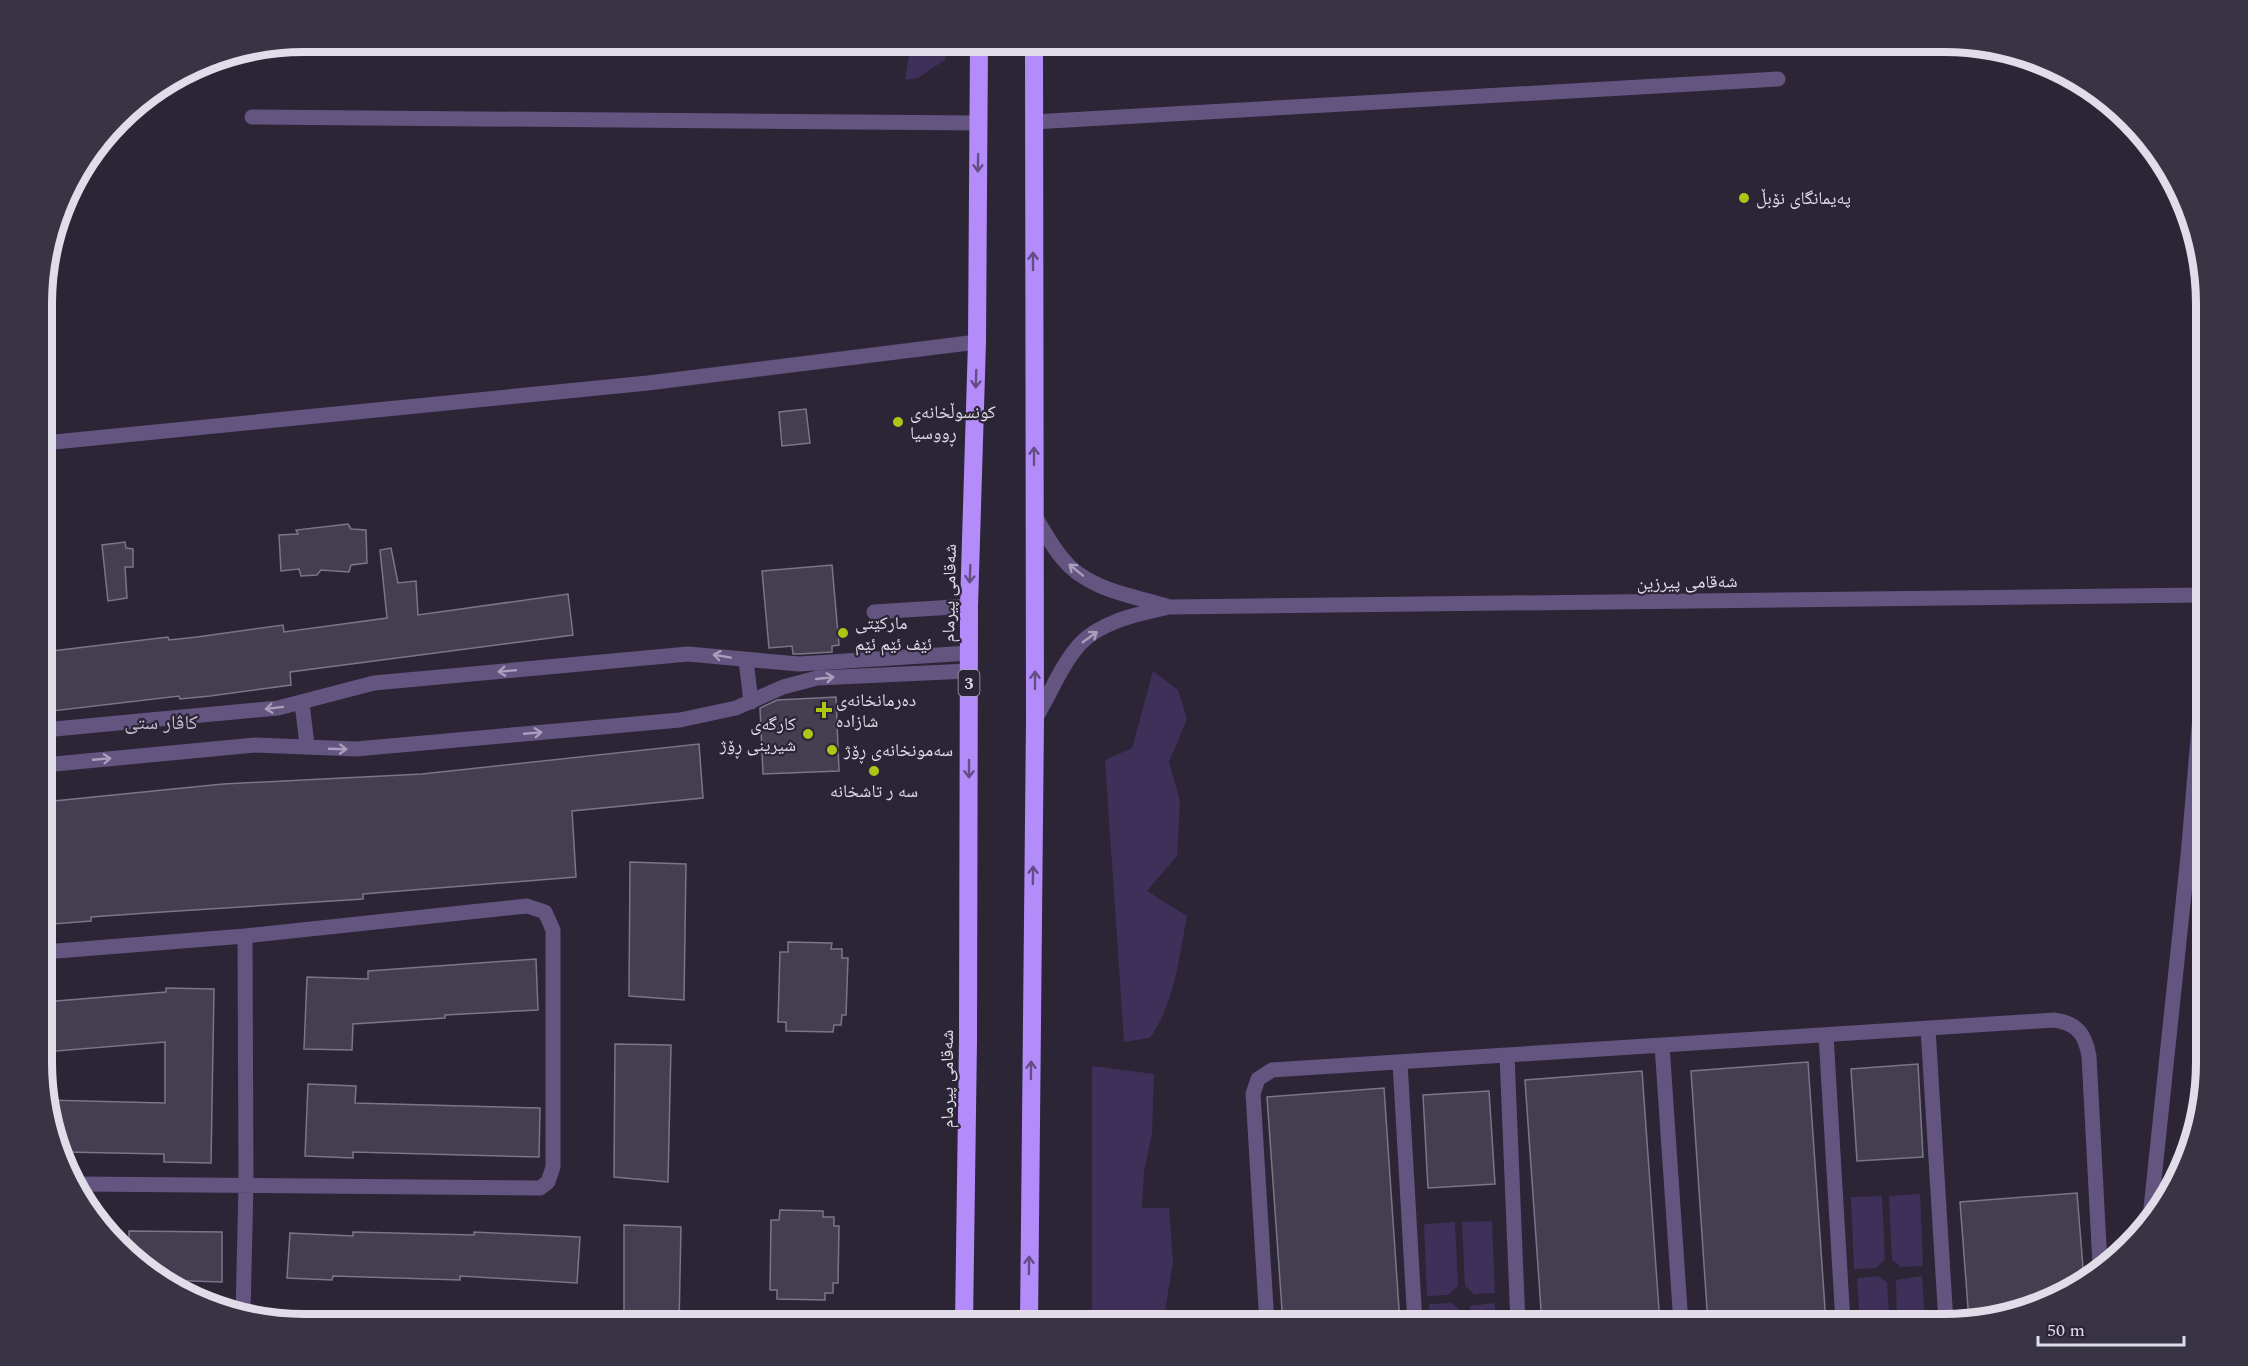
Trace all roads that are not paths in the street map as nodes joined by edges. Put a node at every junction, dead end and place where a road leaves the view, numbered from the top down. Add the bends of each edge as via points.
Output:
1 (980, 52) edge
2 (1034, 52) edge
3 (1778, 78) dead end
4 (252, 117) dead end
5 (1033, 122) junction
6 (979, 123) junction
7 (977, 342) junction
8 (52, 442) edge
9 (1034, 515) junction
10 (2196, 595) edge
11 (969, 606) junction
12 (1168, 607) junction
13 (874, 612) dead end
14 (746, 660) junction
15 (969, 662) junction
16 (799, 664) junction
17 (801, 682) junction
18 (750, 702) junction
19 (302, 703) junction
20 (1035, 719) junction
21 (52, 729) edge
22 (307, 745) junction
23 (2196, 762) edge
24 (52, 764) edge
25 (245, 936) junction
26 (52, 951) edge
27 (1928, 1028) junction
28 (1826, 1035) junction
29 (1662, 1045) junction
30 (1507, 1055) junction
31 (1400, 1062) junction
32 (246, 1184) junction
33 (85, 1185) edge
34 (2152, 1203) edge
35 (2100, 1259) edge
36 (243, 1306) edge
37 (964, 1314) edge
38 (1029, 1314) edge
39 (1266, 1314) edge
40 (1414, 1314) edge
41 (1518, 1314) edge
42 (1680, 1314) edge
43 (1842, 1314) edge
44 (1945, 1314) edge

1 - 6 highway, شەقامی پیرمام / 3
2 - 5 highway
3 - 5 street
4 - 6 street
9 -> 5 highway
6 -> 7 highway, شەقامی پیرمام / 3
7 - 8 street via 648,383
7 -> 11 highway, شەقامی پیرمام / 3
12 -> 9 street via 1108,589 1084,577 1063,559
20 -> 9 highway
10 - 12 street, شەقامی پیرزین
11 - 13 street
11 - 15 highway, شەقامی پیرمام / 3
20 -> 12 street via 1081,644 1114,623
14 - 16 street
14 - 18 street
14 -> 19 street via 694,654 374,683 344,688
15 - 16 street
17 -> 15 street
15 -> 37 highway, شەقامی پیرمام / 3
16 - 17 street
17 - 18 street
22 -> 18 street via 356,749 680,720
19 -> 21 street
19 - 22 street
38 -> 20 highway
24 -> 22 street via 255,745
23 - 34 street
25 - 26 street
25 - 32 street
25 - 32 street via 526,906 545,912 553,930 553,1167 545,1185 534,1190
27 - 28 street
27 - 35 street via 2054,1020 2069,1022 2080,1032 2087,1042 2089,1056
27 - 44 street
28 - 29 street
28 - 43 street
29 - 30 street
29 - 42 street
30 - 31 street
30 - 41 street
31 - 39 street via 1272,1070 1255,1083
31 - 40 street
32 - 33 street
32 - 36 street

